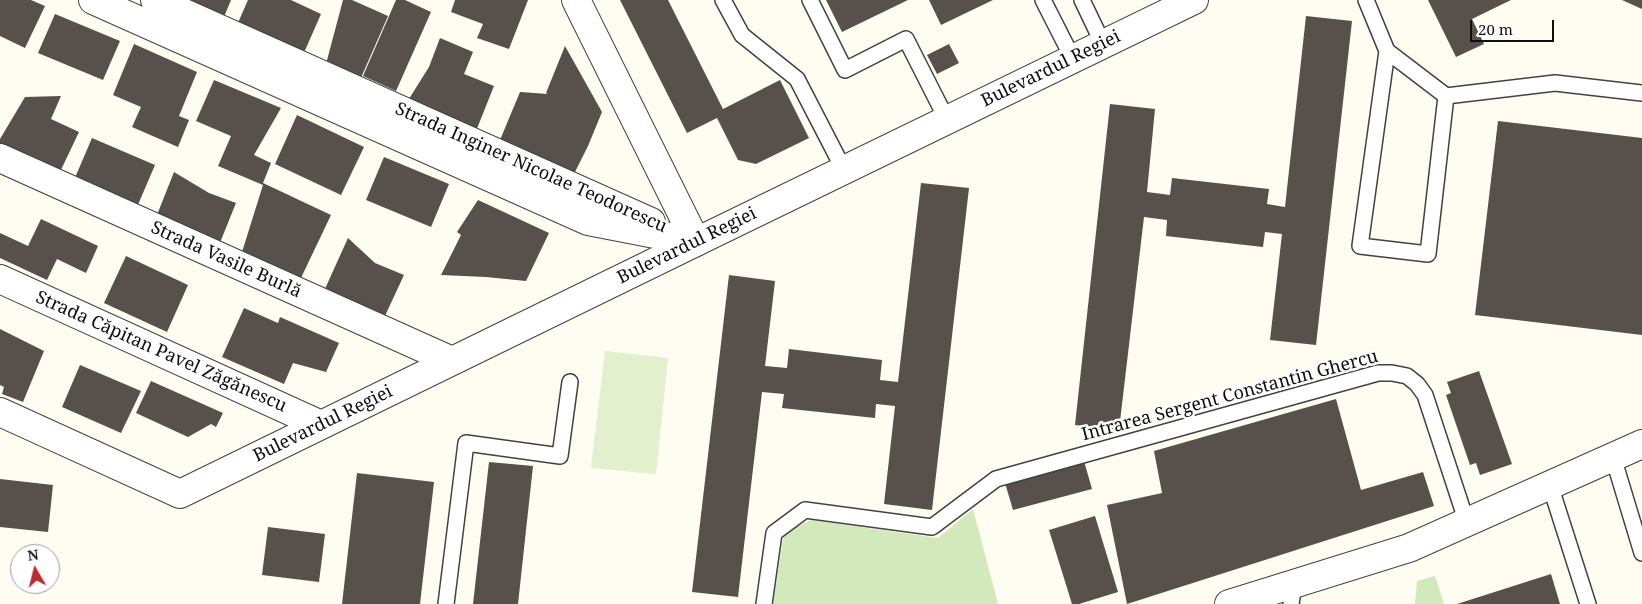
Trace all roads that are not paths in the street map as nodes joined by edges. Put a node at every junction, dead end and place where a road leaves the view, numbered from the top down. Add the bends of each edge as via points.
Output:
1 (93, 0) edge
2 (155, 0) edge
3 (576, 0) edge
4 (723, 0) edge
5 (810, 0) edge
6 (1043, 0) edge
7 (1082, 0) edge
8 (1194, 0) edge
9 (1366, 0) edge
10 (1103, 44) junction
11 (1387, 51) junction
12 (1073, 59) junction
13 (1642, 93) edge
14 (1446, 96) junction
15 (947, 120) junction
16 (0, 158) edge
17 (844, 170) junction
18 (696, 242) junction
19 (0, 279) edge
20 (452, 361) junction
21 (570, 382) dead end
22 (0, 412) edge
23 (321, 424) junction
24 (1642, 444) edge
25 (1613, 457) junction
26 (1550, 485) junction
27 (1467, 522) junction
28 (1642, 553) edge
29 (1292, 594) edge
30 (446, 604) edge
31 (764, 604) edge
32 (1229, 604) edge
33 (1588, 604) edge

1 - 18 street, Strada Inginer Nicolae Teodorescu via 588,221
2 - 18 street, Strada Inginer Nicolae Teodorescu
3 - 18 street
4 - 17 lane via 742,35 797,79
5 - 15 lane via 845,70 906,39
6 - 12 lane
7 - 10 lane
8 - 10 street, Bulevardul Regiei
9 - 11 lane
10 - 12 street, Bulevardul Regiei
11 - 14 lane
11 - 14 lane via 1360,246 1428,254
12 - 15 street, Bulevardul Regiei
13 - 14 lane via 1555,83
15 - 17 street, Bulevardul Regiei
16 - 20 street, Strada Vasile Burlă
17 - 18 street, Bulevardul Regiei
18 - 20 street, Bulevardul Regiei
19 - 23 street, Strada Căpitan Pavel Zăgănescu
20 - 23 street, Bulevardul Regiei
21 - 30 lane via 560,456 466,443
22 - 23 street, Bulevardul Regiei via 180,494
24 - 25 street
25 - 26 street
25 - 28 lane
26 - 27 street
26 - 33 lane
27 - 29 street
27 - 31 lane, Intrarea Sergent Constantin Ghercu via 1417,384 1407,376 1378,373 996,479 932,528 805,510 774,533
29 - 32 street

